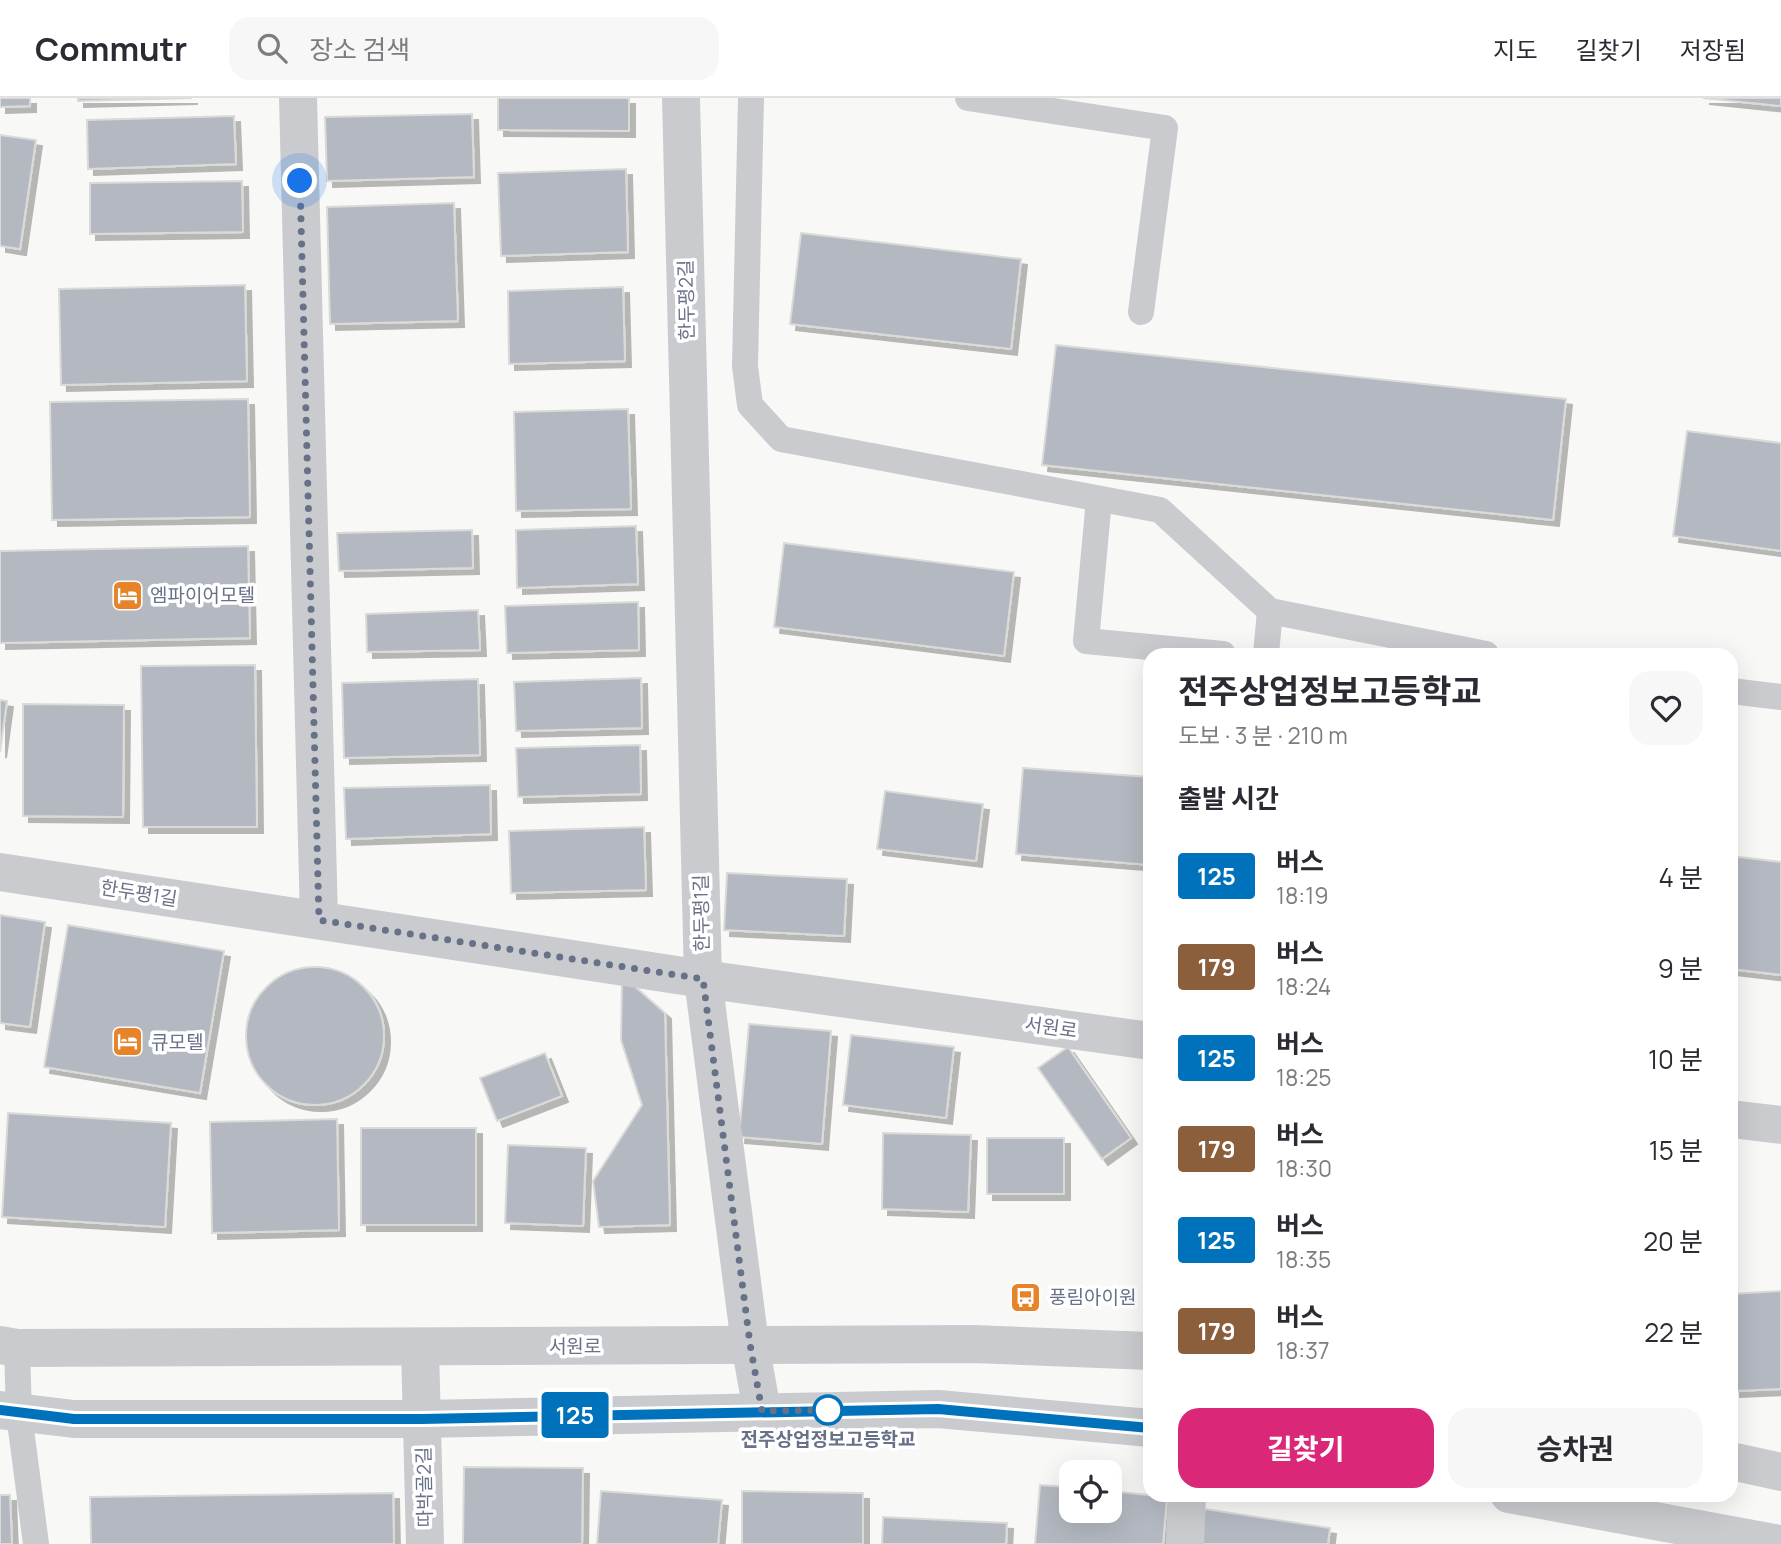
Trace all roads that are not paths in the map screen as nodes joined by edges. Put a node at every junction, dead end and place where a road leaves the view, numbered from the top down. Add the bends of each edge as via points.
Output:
1 (298, 98) edge
2 (681, 98) edge
3 (751, 98) edge
4 (968, 98) edge
5 (1140, 312) dead end
6 (1099, 499) junction
7 (691, 502) joint
8 (1270, 611) junction
9 (1160, 648) edge
10 (1267, 648) edge
11 (1456, 648) edge
12 (1738, 692) edge
13 (1781, 697) edge
14 (0, 872) edge
15 (319, 920) junction
16 (703, 979) junction
17 (1143, 1040) edge
18 (1738, 1120) edge
19 (1781, 1125) edge
20 (750, 1344) junction
21 (9, 1346) edge
22 (421, 1347) junction
23 (1143, 1351) edge
24 (762, 1411) junction
25 (10, 1412) edge
26 (422, 1419) junction
27 (1143, 1427) edge
28 (1738, 1463) edge
29 (1781, 1472) edge
30 (1187, 1502) edge
31 (1552, 1502) edge
32 (36, 1544) edge
33 (425, 1544) edge
34 (1185, 1544) edge
35 (1779, 1544) edge

1 - 15 street
2 - 7 street, 한두평2길
3 - 6 lane via 745,366 750,405 781,439
4 - 5 lane via 1165,128
6 - 8 lane via 1160,510
6 - 9 lane via 1086,641
7 - 16 street, 한두평1길
8 - 10 lane
8 - 11 lane
12 - 13 lane
14 - 15 street, 한두평1길
15 - 16 street, 한두평1길
16 - 17 street, 서원로
16 - 20 street
18 - 19 street
20 - 22 street, 서원로
20 - 23 street, 서원로 via 973,1344
20 - 24 street
21 - 22 street, 서원로
21 - 25 lane
22 - 26 street, 따박골2길
24 - 26 street
24 - 27 street via 938,1409
25 - 26 street via 74,1419
25 - 32 lane
26 - 33 street, 따박골2길
28 - 29 street
30 - 34 street
31 - 35 street

